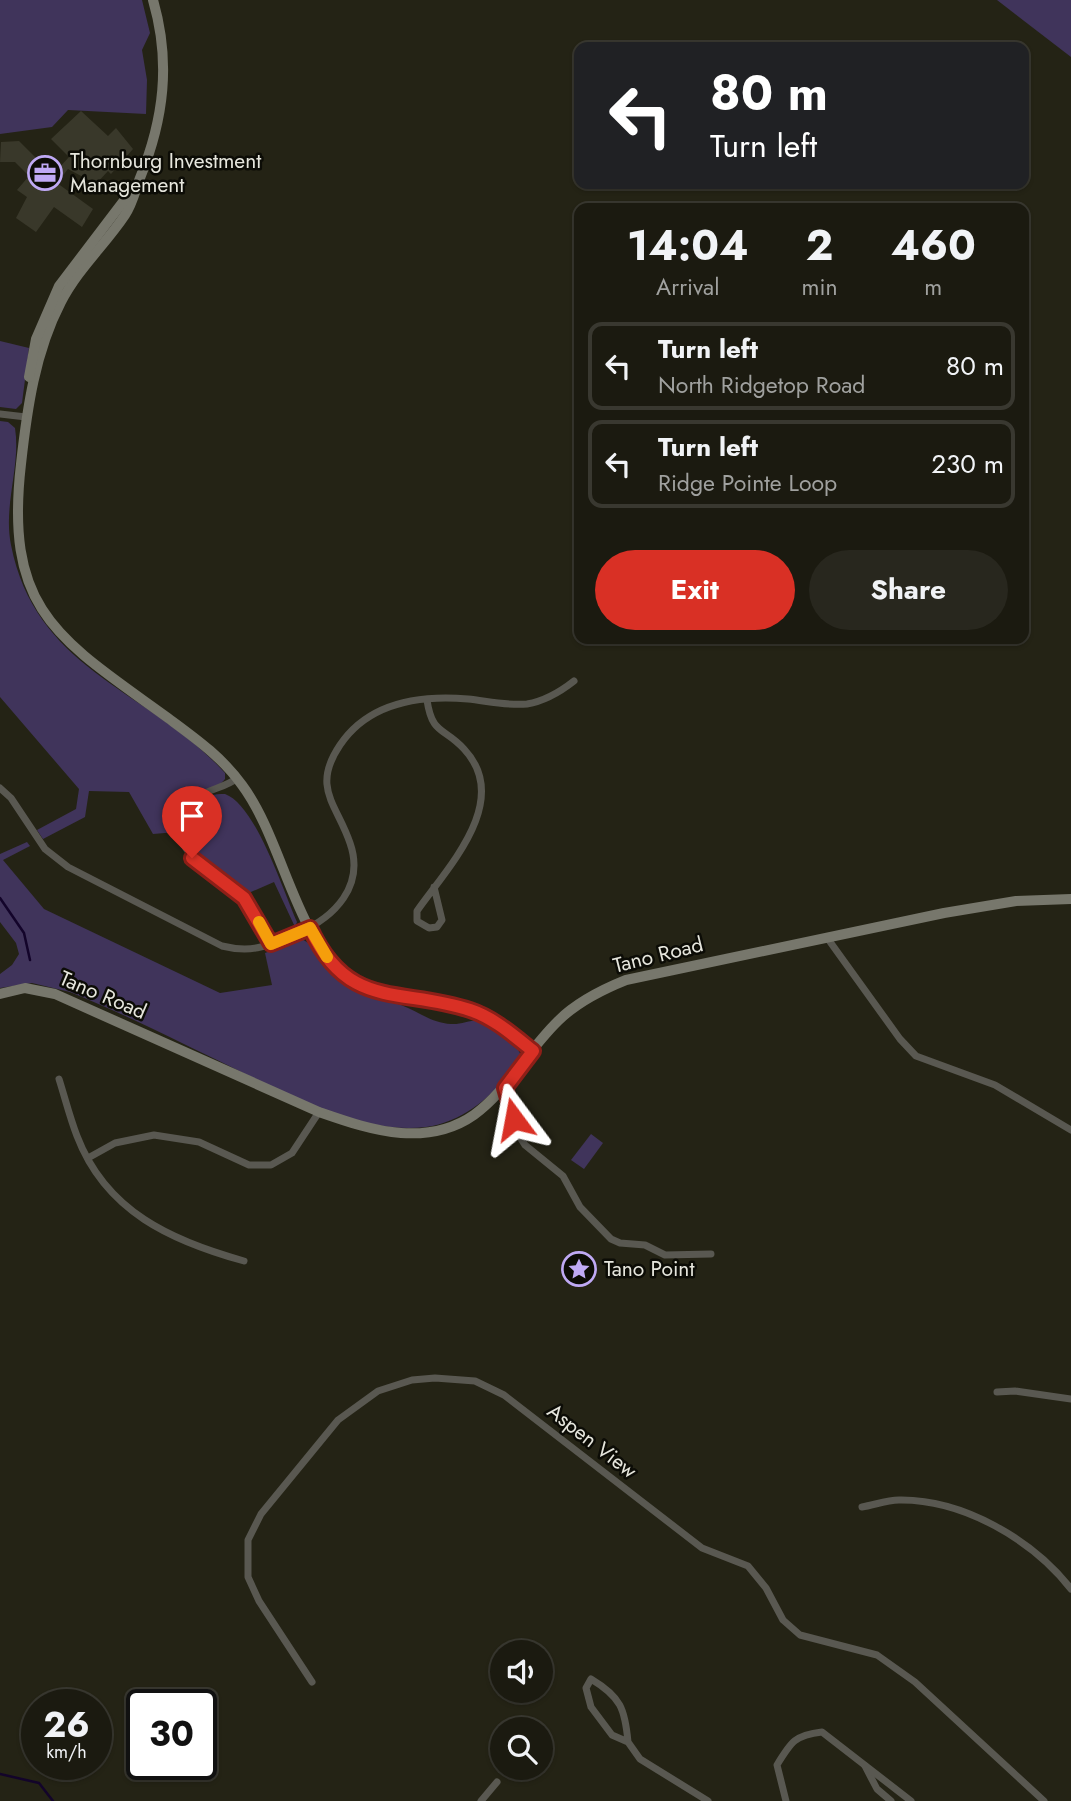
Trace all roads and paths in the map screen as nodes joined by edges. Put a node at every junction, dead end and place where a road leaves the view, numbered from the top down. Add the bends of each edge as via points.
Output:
1 (153, 0) edge
2 (0, 414) edge
3 (26, 417) junction
4 (574, 681) dead end
5 (427, 700) junction
6 (237, 778) junction
7 (0, 788) edge
8 (434, 887) junction
9 (1071, 899) edge
10 (310, 928) junction
11 (828, 939) junction
12 (271, 944) junction
13 (0, 994) edge
14 (533, 1051) junction
15 (58, 1079) dead end
16 (505, 1088) junction
17 (318, 1112) junction
18 (1071, 1130) edge
19 (88, 1158) junction
20 (711, 1254) dead end
21 (244, 1261) dead end
22 (478, 1371) dead end
23 (475, 1381) junction
24 (997, 1392) dead end
25 (1071, 1399) edge
26 (862, 1507) dead end
27 (1071, 1589) edge
28 (312, 1682) dead end
29 (628, 1742) junction
30 (864, 1765) junction
31 (497, 1782) dead end
32 (481, 1801) edge
33 (708, 1801) edge
34 (786, 1801) edge
35 (891, 1801) edge
36 (911, 1801) edge
37 (1044, 1801) edge

1 - 3 street via 162,41 164,89 154,140 126,213 60,303 31,386
2 - 3 street
3 - 6 street via 17,534 25,572 44,613 73,647 203,744
4 - 5 street via 551,696 526,704
5 - 8 street via 433,726 461,746 474,764 482,797 474,827
5 - 10 street via 375,712 355,727 334,755 328,776 329,798 350,842 354,869 342,902
6 - 10 street via 262,817
6 - 12 street via 194,800 183,821 182,839 192,858 249,904
7 - 12 street via 45,849 68,867 222,946 243,951
8 - 8 street via 416,914 419,923 429,928 437,927 442,917
9 - 11 street, Tano Road via 1016,901 904,920
10 - 12 street
10 - 14 street via 329,959 362,986 392,997 471,1011
11 - 14 street, Tano Road via 626,980 572,1009
11 - 18 street via 916,1056 995,1084
13 - 17 street, Tano Road via 25,988 68,998
14 - 16 street, Tano Road
15 - 19 street
16 - 17 street, Tano Road via 473,1117 430,1133 395,1132
16 - 20 street via 525,1146 563,1176 580,1207 611,1239 645,1245 665,1255
17 - 19 street via 292,1153 271,1165 249,1165 199,1142 154,1135 115,1143
19 - 21 street via 118,1200 164,1233
22 - 23 street
23 - 28 street, Aspen View via 412,1380 362,1400 332,1427 256,1522 246,1555 251,1587
23 - 37 street, Aspen View via 504,1395 702,1548 748,1566 783,1620 800,1635 877,1655 915,1682
24 - 25 street
26 - 27 street via 898,1500 945,1505 1006,1532 1054,1567
29 - 29 street via 626,1715 618,1700 591,1679 586,1688 592,1707 612,1735
29 - 33 street via 640,1759
30 - 34 street via 822,1732 803,1734 777,1765
30 - 35 street
30 - 36 street
31 - 32 street

